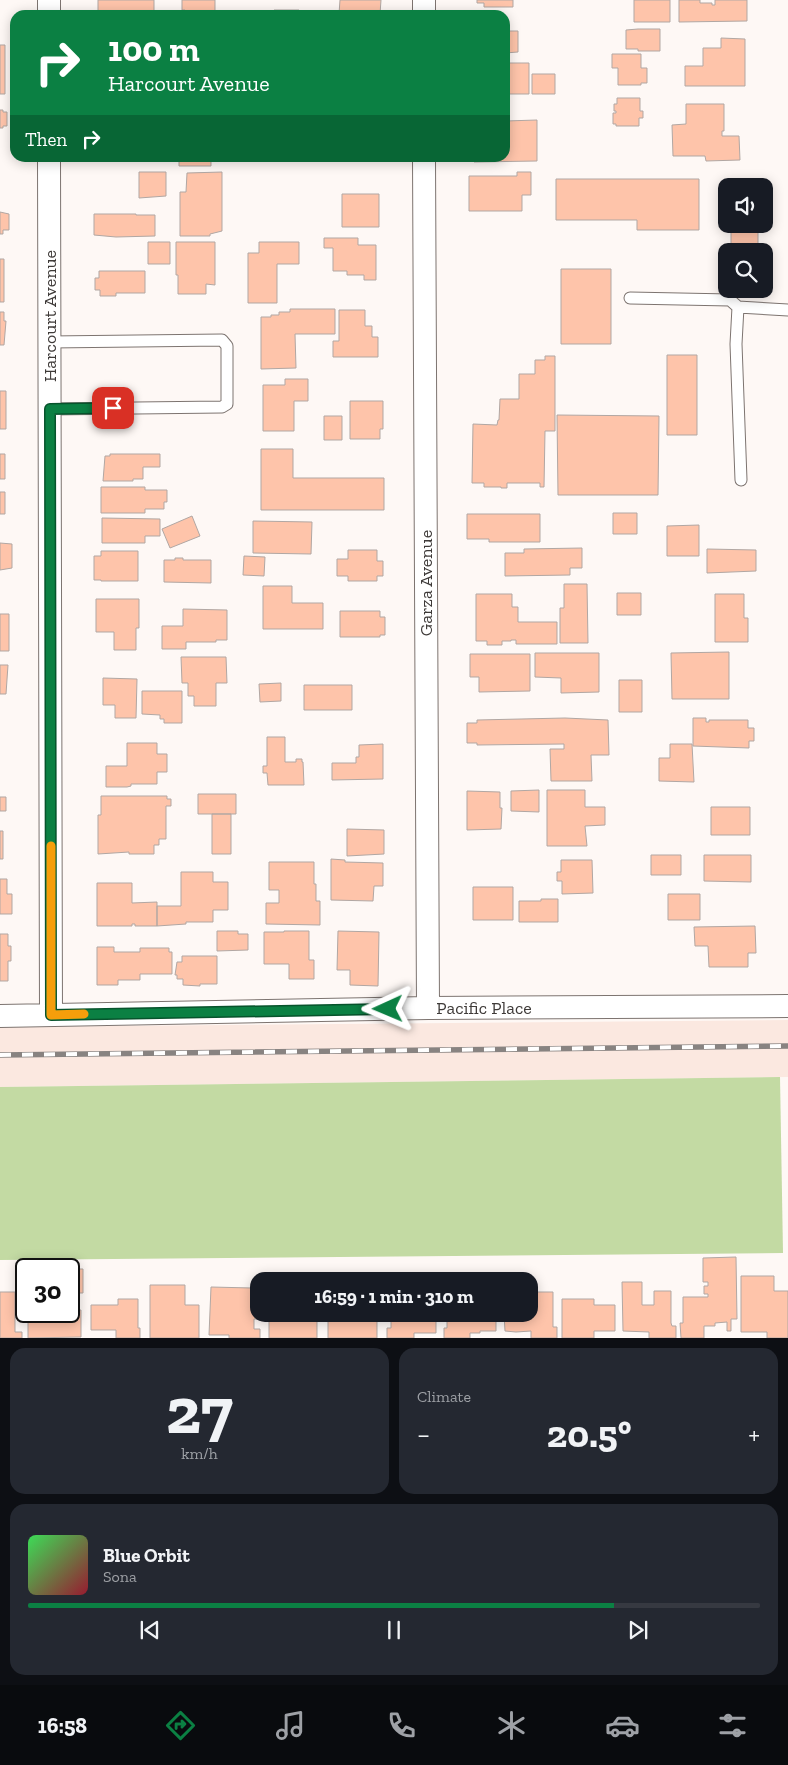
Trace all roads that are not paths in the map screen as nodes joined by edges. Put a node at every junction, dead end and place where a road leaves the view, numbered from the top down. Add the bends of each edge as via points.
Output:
1 (49, 162) edge
2 (424, 162) edge
3 (630, 298) dead end
4 (738, 307) junction
5 (788, 310) edge
6 (50, 342) junction
7 (50, 409) junction
8 (741, 480) dead end
9 (788, 1006) edge
10 (428, 1008) junction
11 (51, 1015) junction
12 (0, 1016) edge

1 - 6 street, Harcourt Avenue
2 - 10 street, Garza Avenue
3 - 4 lane via 730,300
4 - 5 lane
4 - 8 lane via 736,344
6 - 7 street, Harcourt Avenue
6 - 7 lane via 222,340 227,346 227,404 222,407
7 - 11 street, Harcourt Avenue
9 - 10 street, Pacific Place
10 - 11 street, Pacific Place
11 - 12 street, Pacific Place

